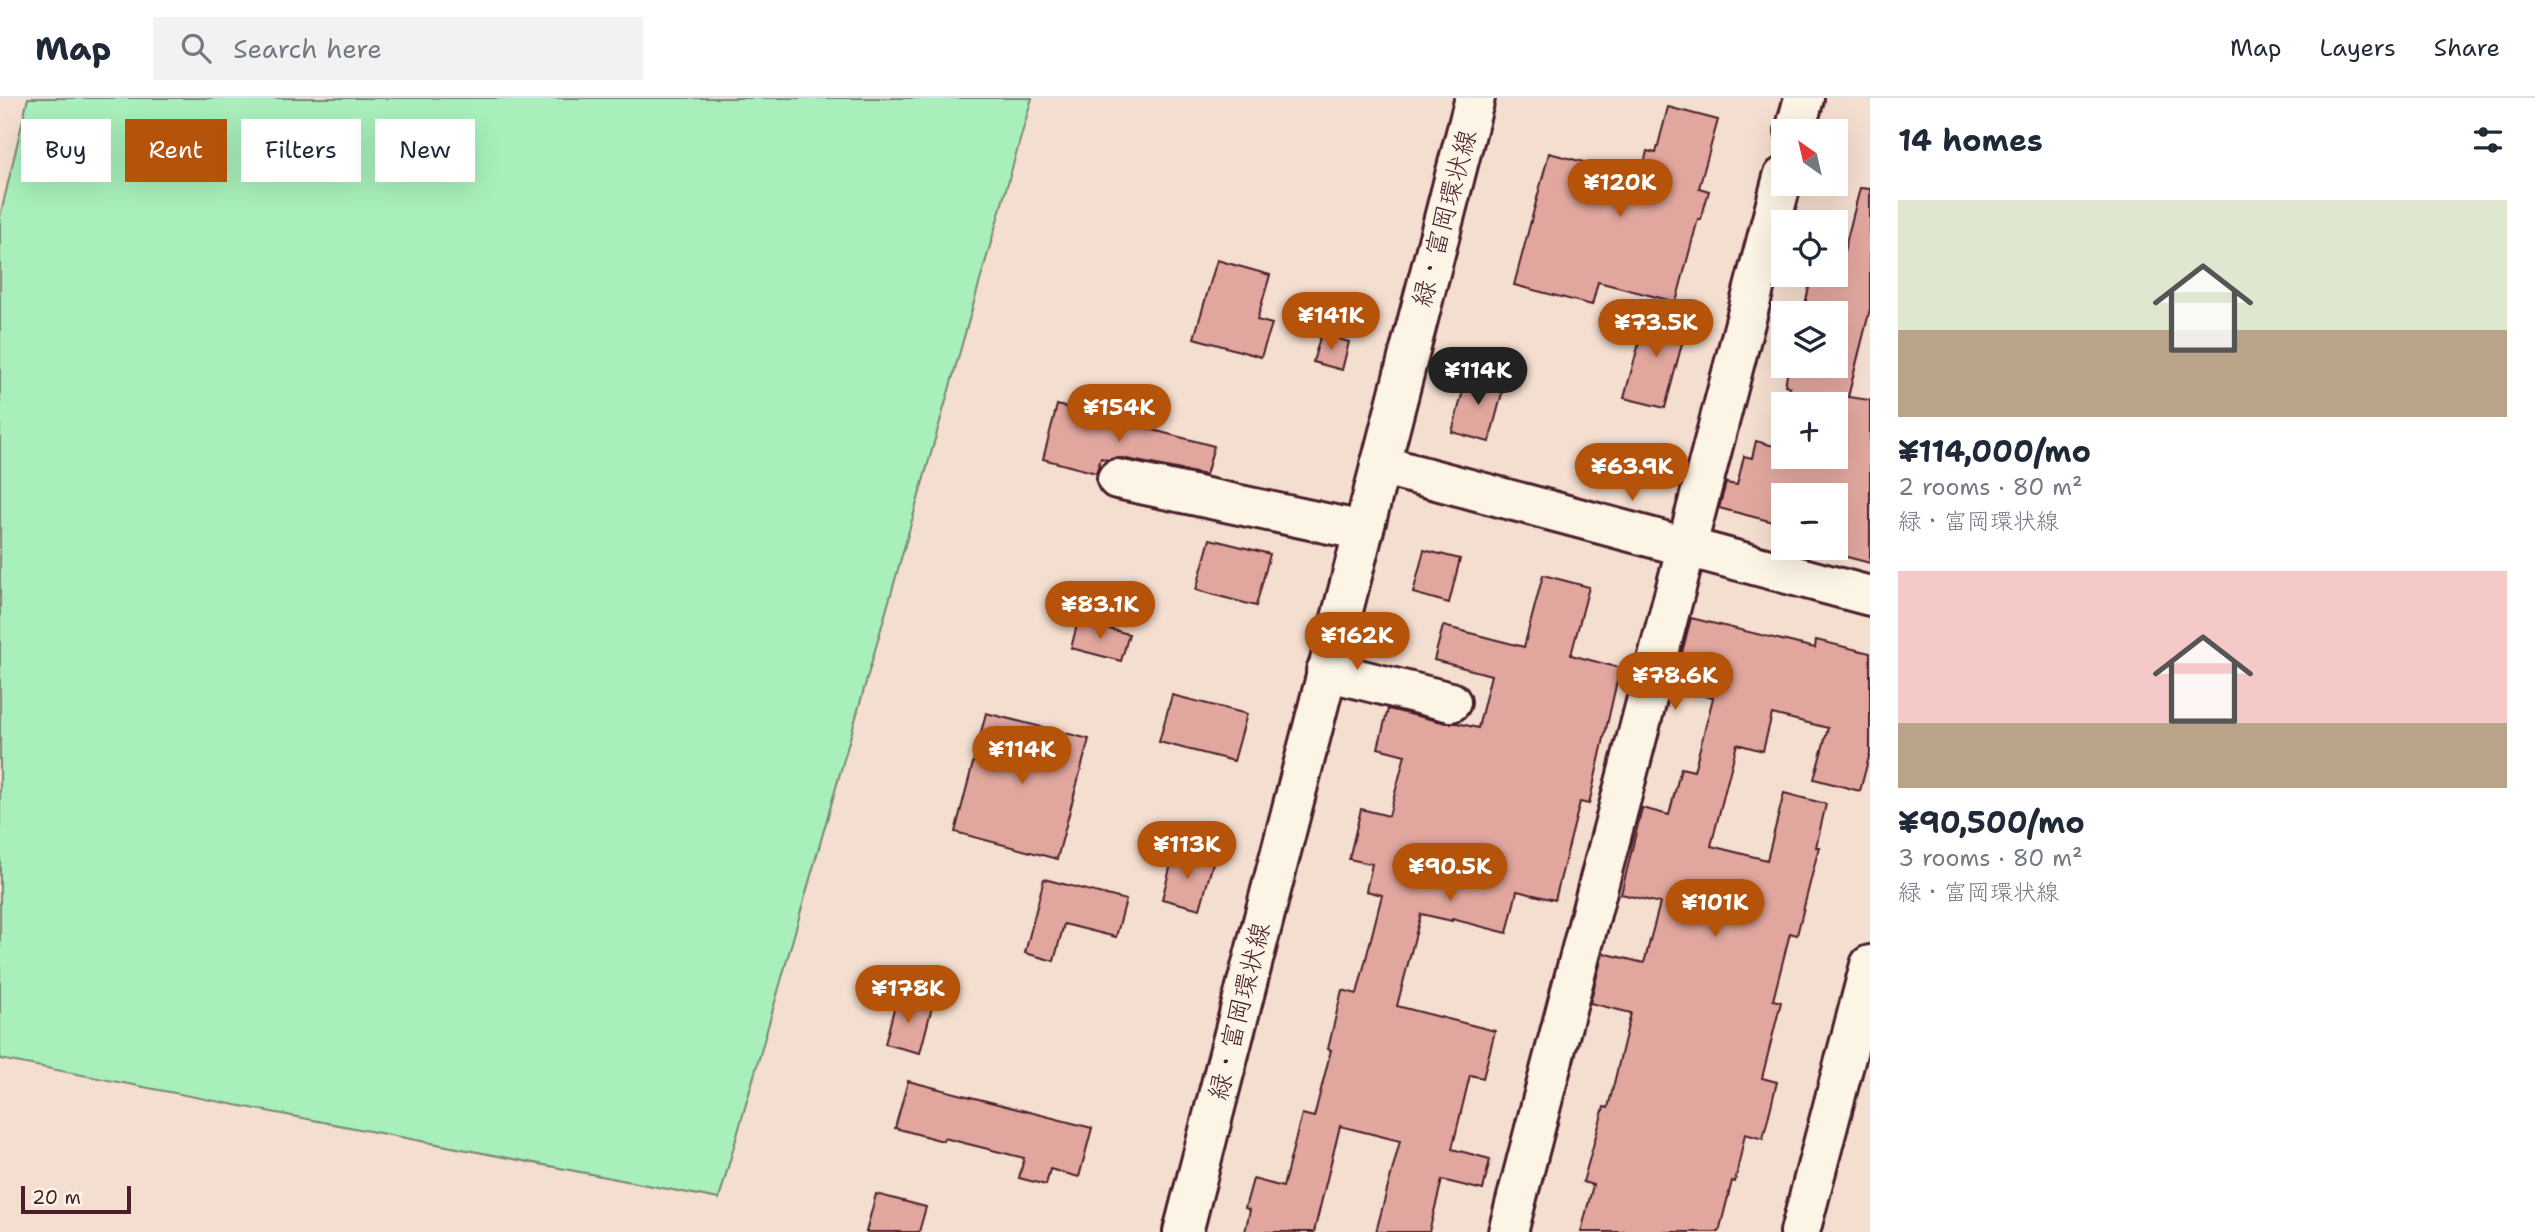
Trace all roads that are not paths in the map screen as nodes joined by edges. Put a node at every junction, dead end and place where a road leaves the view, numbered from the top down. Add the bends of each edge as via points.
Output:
1 (1475, 98) edge
2 (1804, 98) edge
3 (1798, 119) edge
4 (1778, 196) edge
5 (1380, 465) junction
6 (1117, 479) dead end
7 (1363, 531) junction
8 (1687, 548) junction
9 (1870, 596) edge
10 (1326, 671) junction
11 (1451, 702) dead end
12 (1870, 965) edge
13 (1183, 1232) edge
14 (1508, 1232) edge
15 (1800, 1232) edge

1 - 5 street, 緑・富岡環状線
2 - 3 street
4 - 8 street
5 - 7 street, 緑・富岡環状線
5 - 8 street
6 - 7 street
7 - 10 street, 緑・富岡環状線
8 - 9 street
8 - 14 street
10 - 11 street
10 - 13 street, 緑・富岡環状線
12 - 15 street

